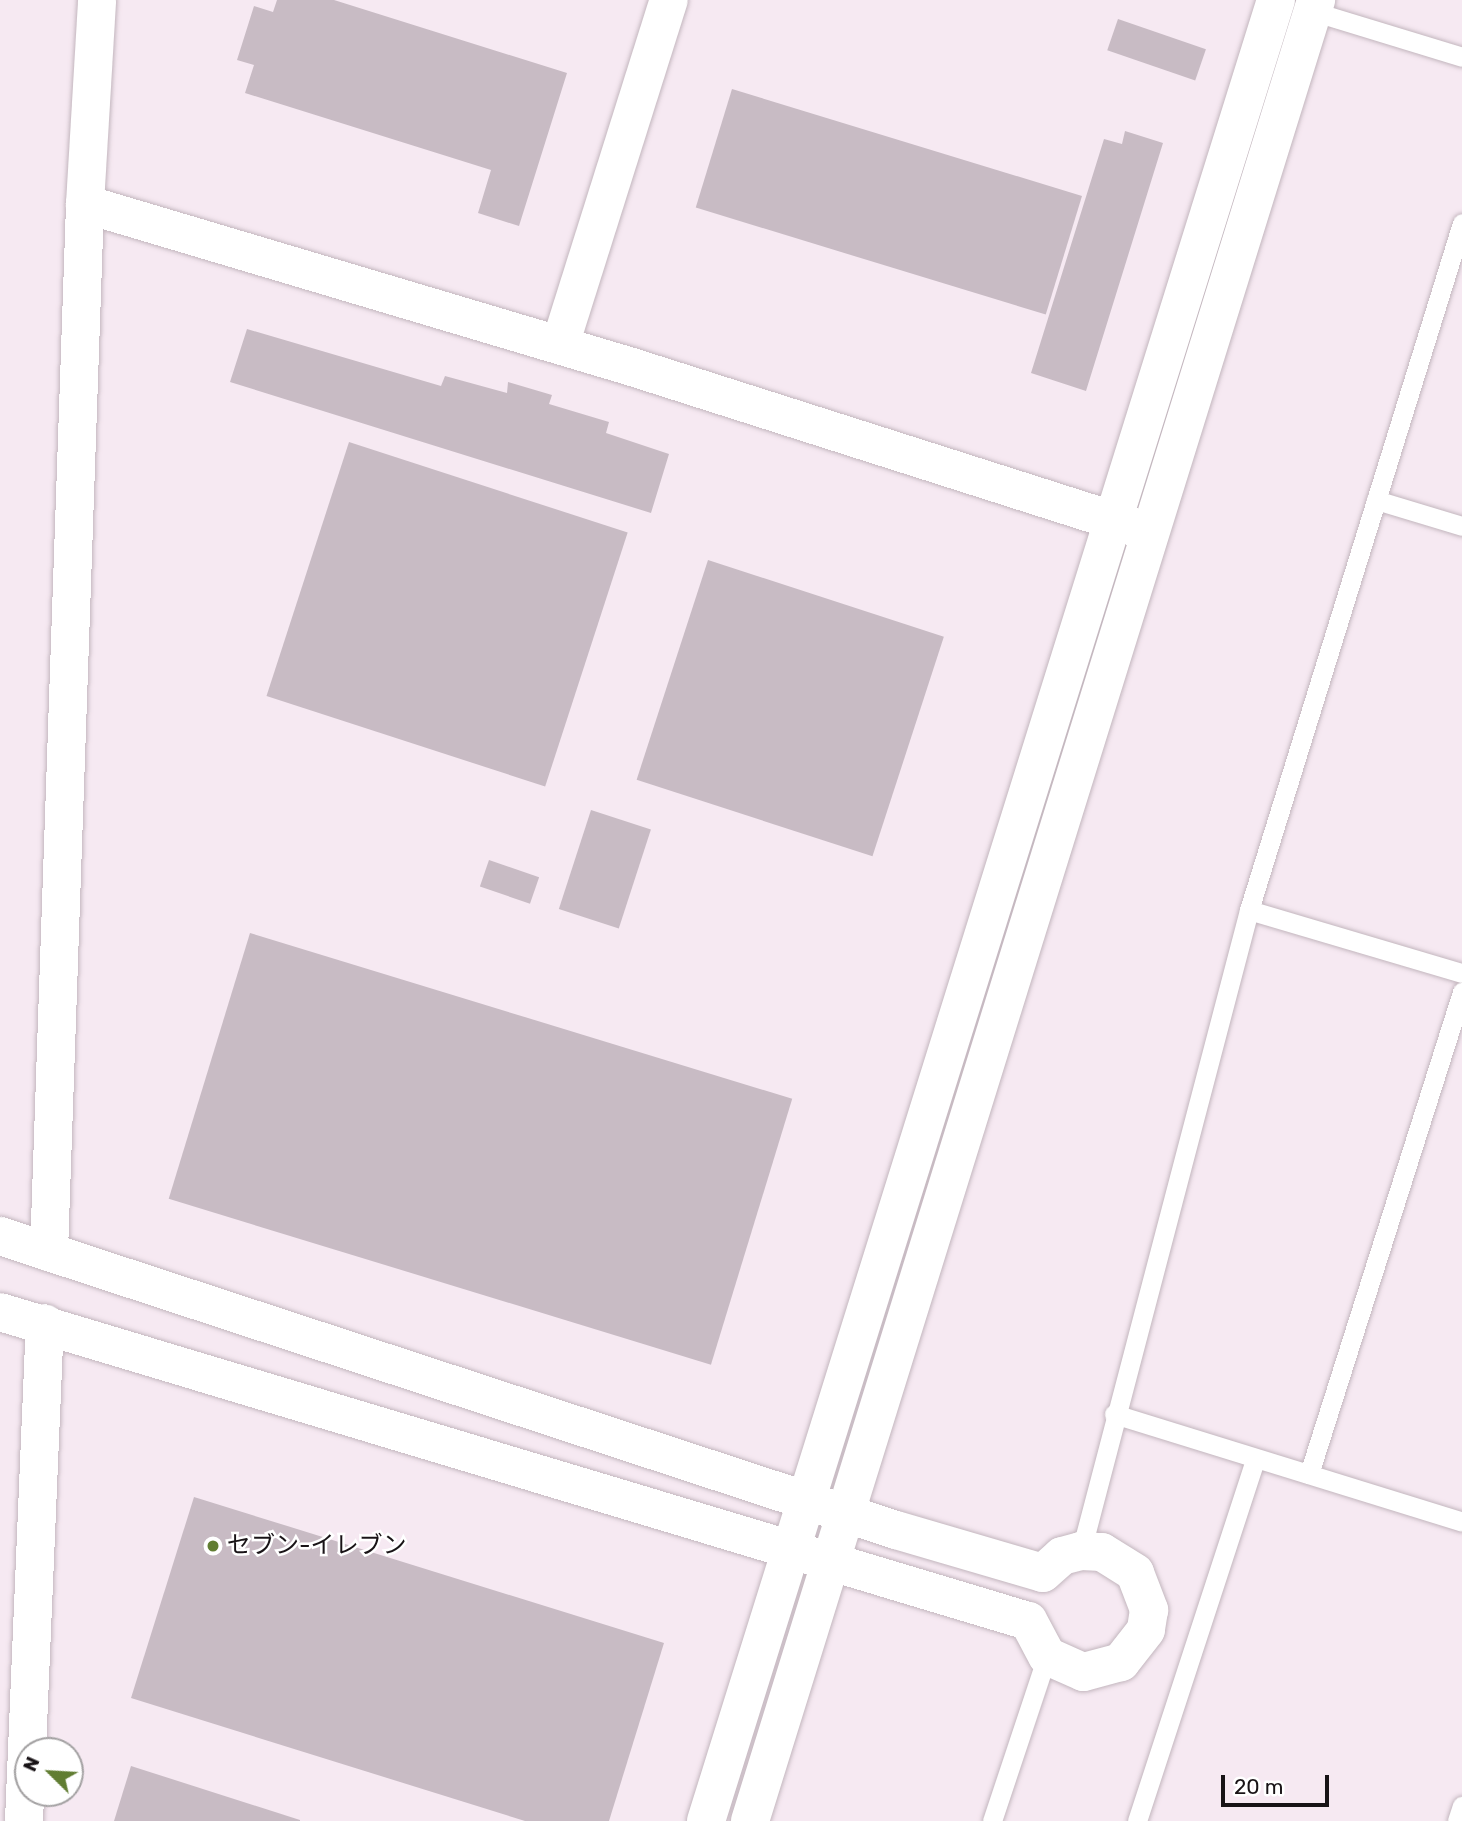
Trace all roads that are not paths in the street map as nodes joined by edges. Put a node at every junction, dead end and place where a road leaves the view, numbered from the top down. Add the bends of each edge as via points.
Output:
1 (97, 0) edge
2 (669, 0) edge
3 (1276, 0) edge
4 (1314, 5) edge
5 (1462, 57) edge
6 (85, 204) junction
7 (1462, 223) edge
8 (560, 345) junction
9 (1376, 500) junction
10 (1112, 519) junction
11 (1462, 526) edge
12 (1150, 532) junction
13 (1249, 910) junction
14 (1462, 973) edge
15 (1462, 992) edge
16 (0, 1236) edge
17 (49, 1252) junction
18 (0, 1312) edge
19 (45, 1323) junction
20 (1114, 1414) junction
21 (1255, 1460) junction
22 (1309, 1474) junction
23 (804, 1500) junction
24 (847, 1514) junction
25 (1462, 1522) edge
26 (790, 1546) junction
27 (1081, 1551) junction
28 (833, 1559) junction
29 (1047, 1656) junction
30 (1462, 1806) edge
31 (24, 1821) edge
32 (706, 1821) edge
33 (750, 1821) edge
34 (992, 1821) edge
35 (1137, 1821) edge
36 (1457, 1821) edge

1 - 6 street
2 - 8 street
3 - 10 street
4 - 5 lane
4 - 12 street
6 - 8 street
6 - 17 street
7 - 9 lane
8 - 10 street
9 - 11 lane
9 - 13 lane
10 - 12 street
10 - 23 street
12 - 24 street
13 - 14 lane
13 - 20 lane
15 - 22 lane
16 - 17 street
17 - 23 street
18 - 19 street
19 - 26 street
19 - 31 street
20 - 21 lane
20 - 27 lane
21 - 22 lane
21 - 35 lane
22 - 25 lane
23 - 24 street
23 - 26 street
24 - 27 street via 1043,1573 1062,1556
24 - 28 street
26 - 28 street
26 - 32 street
27 - 29 street via 1102,1552 1135,1573 1149,1610 1146,1630 1121,1662 1103,1670 1083,1672
28 - 29 street via 1028,1621
28 - 33 street
29 - 34 lane
30 - 36 lane

